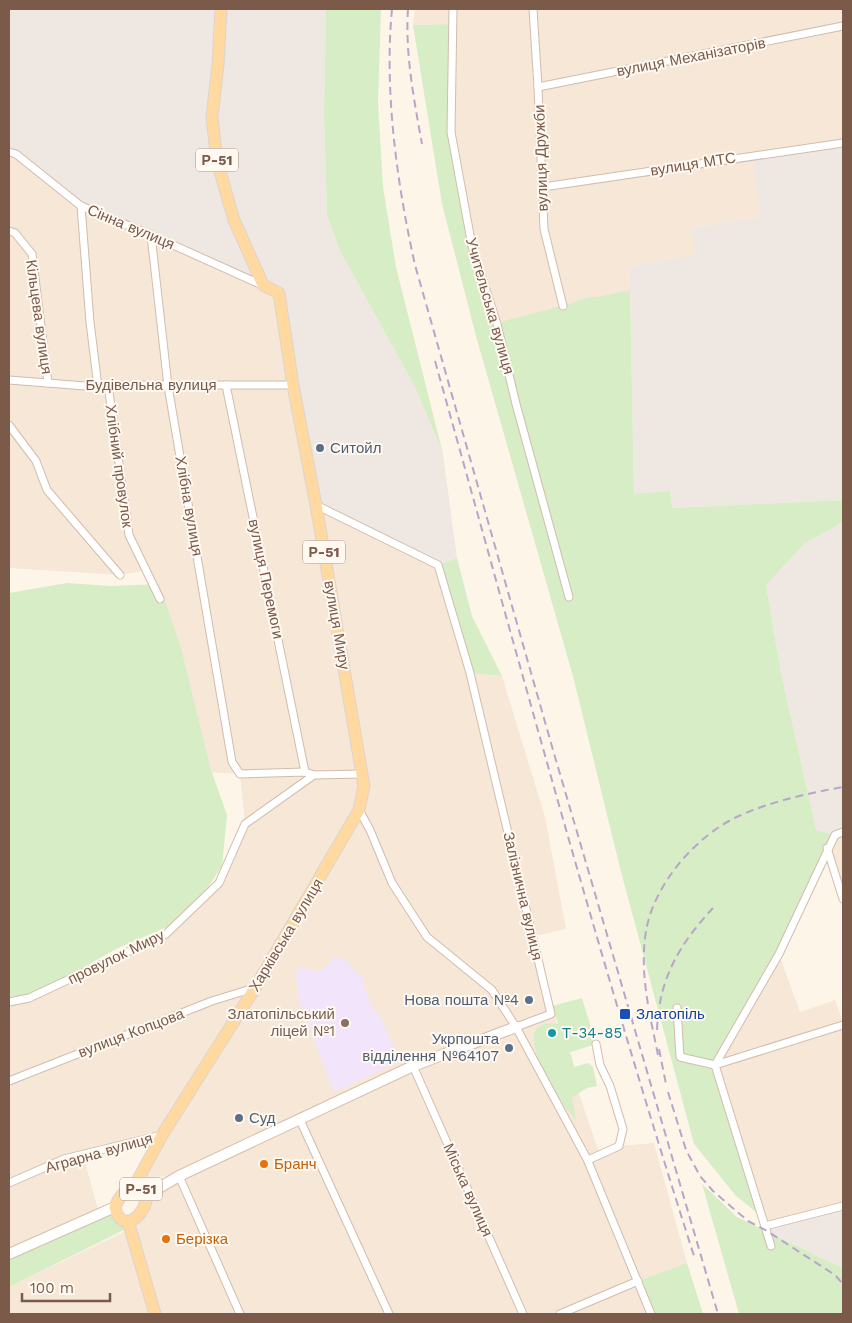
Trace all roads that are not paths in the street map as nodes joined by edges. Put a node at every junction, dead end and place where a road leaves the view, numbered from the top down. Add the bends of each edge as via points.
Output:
1 (221, 9) edge
2 (453, 9) edge
3 (533, 9) edge
4 (843, 26) edge
5 (538, 87) junction
6 (843, 143) edge
7 (9, 152) edge
8 (543, 187) junction
9 (81, 206) junction
10 (9, 231) edge
11 (151, 235) junction
12 (263, 285) junction
13 (562, 306) dead end
14 (9, 380) edge
15 (48, 383) junction
16 (108, 385) junction
17 (293, 385) junction
18 (168, 386) junction
19 (226, 386) junction
20 (98, 387) junction
21 (9, 426) edge
22 (316, 504) junction
23 (120, 575) dead end
24 (569, 597) dead end
25 (160, 599) dead end
26 (305, 772) junction
27 (363, 774) junction
28 (314, 775) junction
29 (360, 810) junction
30 (843, 832) edge
31 (827, 848) junction
32 (843, 899) edge
33 (255, 988) junction
34 (9, 1002) edge
35 (677, 1008) dead end
36 (843, 1025) edge
37 (516, 1027) junction
38 (596, 1044) dead end
39 (715, 1065) junction
40 (413, 1066) junction
41 (9, 1081) edge
42 (300, 1120) junction
43 (162, 1135) junction
44 (588, 1160) junction
45 (179, 1176) junction
46 (9, 1183) edge
47 (134, 1187) junction
48 (147, 1195) junction
49 (115, 1206) junction
50 (843, 1206) edge
51 (128, 1222) junction
52 (765, 1226) junction
53 (771, 1246) dead end
54 (9, 1254) edge
55 (638, 1281) junction
56 (155, 1314) edge
57 (240, 1314) edge
58 (389, 1314) edge
59 (523, 1314) edge
60 (560, 1314) edge
61 (651, 1314) edge

1 - 12 main road, Р-51 via 212,116 217,161 234,220
2 - 24 street, Учительська вулиця via 451,132 472,246 497,324
3 - 5 street, вулиця Дружби
4 - 5 street, вулиця Механізаторів
5 - 8 street, вулиця Дружби
6 - 8 street, вулиця МТС
7 - 9 street, Сінна вулиця via 16,154
8 - 13 street, вулиця Дружби via 544,229
9 - 11 street, Сінна вулиця
9 - 20 street, Хлібний провулок
10 - 15 street, Кільцева вулиця via 15,233 32,254
11 - 12 street, Сінна вулиця
11 - 18 street, Хлібна вулиця
12 - 17 main road, вулиця Миру / Р-51 via 279,293
14 - 15 street, Будівельна вулиця
15 - 20 street, Будівельна вулиця
16 - 18 street, Будівельна вулиця
16 - 20 street, Будівельна вулиця
16 - 25 street, Хлібний провулок via 129,535
17 - 19 street, Будівельна вулиця
17 - 22 main road, вулиця Миру / Р-51
18 - 19 street, Будівельна вулиця
18 - 26 street, Хлібна вулиця via 232,762 240,774
19 - 26 street, вулиця Перемоги
21 - 23 street via 36,461 47,490
22 - 27 main road, вулиця Миру / Р-51
22 - 37 street, Залізнична вулиця via 438,565 470,673 552,1014
26 - 28 street
27 - 28 street
27 - 29 main road, вулиця Миру / Р-51
28 - 34 street, провулок Миру via 245,824 219,883 166,934 29,998
29 - 33 main road, Харківська вулиця / Р-51
29 - 37 street via 392,883 427,937 492,990
30 - 31 street via 835,835
31 - 32 street
31 - 39 street via 779,954
33 - 41 street, вулиця Копцова via 212,1001
33 - 43 main road, Харківська вулиця / Р-51
35 - 39 street via 680,1057
36 - 39 street
37 - 40 street
37 - 44 street
38 - 44 street via 600,1065 623,1128 619,1146
39 - 52 street
40 - 42 street
40 - 59 street, Міська вулиця
42 - 45 street
42 - 58 street
43 - 46 street, Аграрна вулиця via 64,1160
43 - 47 main road, Харківська вулиця / Р-51
44 - 55 street
45 - 48 street
45 - 57 street
47 - 48 main road, Р-51
47 - 49 main road, Р-51 via 128,1189
48 - 51 main road, Р-51 via 141,1213
49 - 51 main road, Р-51 via 116,1213
49 - 54 street
50 - 52 street
51 - 56 main road, Р-51
52 - 53 street
55 - 60 street
55 - 61 street

